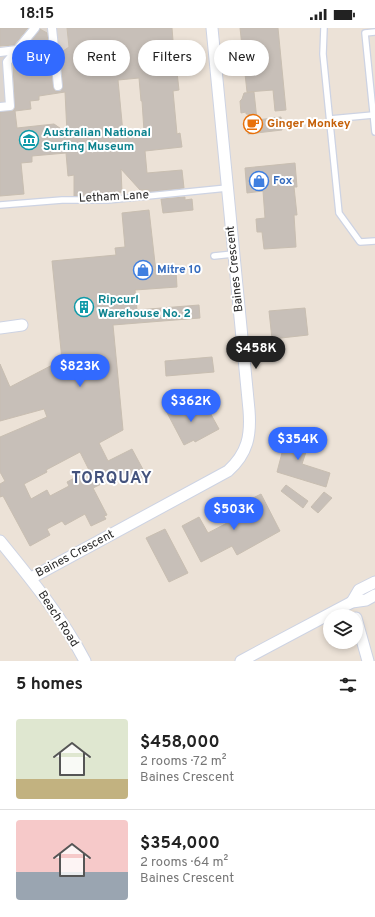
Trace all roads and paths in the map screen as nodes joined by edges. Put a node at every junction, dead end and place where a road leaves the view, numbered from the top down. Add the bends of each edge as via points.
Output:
1 (35, 28) edge
2 (52, 28) edge
3 (212, 28) edge
4 (324, 28) edge
5 (375, 32) edge
6 (26, 40) edge
7 (12, 51) edge
8 (0, 52) edge
9 (12, 57) edge
10 (372, 71) edge
11 (58, 86) dead end
12 (0, 107) edge
13 (373, 115) junction
14 (330, 119) junction
15 (375, 132) edge
16 (227, 188) junction
17 (0, 205) edge
18 (375, 241) edge
19 (233, 254) junction
20 (214, 256) dead end
21 (22, 325) dead end
22 (0, 328) edge
23 (0, 541) edge
24 (30, 578) junction
25 (375, 582) edge
26 (375, 595) edge
27 (352, 602) junction
28 (354, 609) edge
29 (363, 643) edge
30 (85, 661) edge
31 (241, 661) edge
32 (368, 661) edge

1 - 6 street
2 - 11 street
3 - 16 street, Baines Crescent
4 - 14 lane via 323,54
5 - 10 lane via 365,33
7 - 8 street
9 - 12 street via 8,62 10,106
10 - 13 lane
13 - 14 lane
13 - 15 lane
14 - 18 lane via 339,213 360,242
16 - 17 lane, Letham Lane via 108,200 62,200
16 - 19 street, Baines Crescent
19 - 20 lane
19 - 24 street, Baines Crescent via 250,426 249,437 236,464 219,476
21 - 22 street
23 - 24 street, Beach Road
24 - 30 street, Beach Road via 52,607
25 - 27 street via 359,590
26 - 27 street via 366,600
27 - 28 street
27 - 31 street
29 - 32 street

